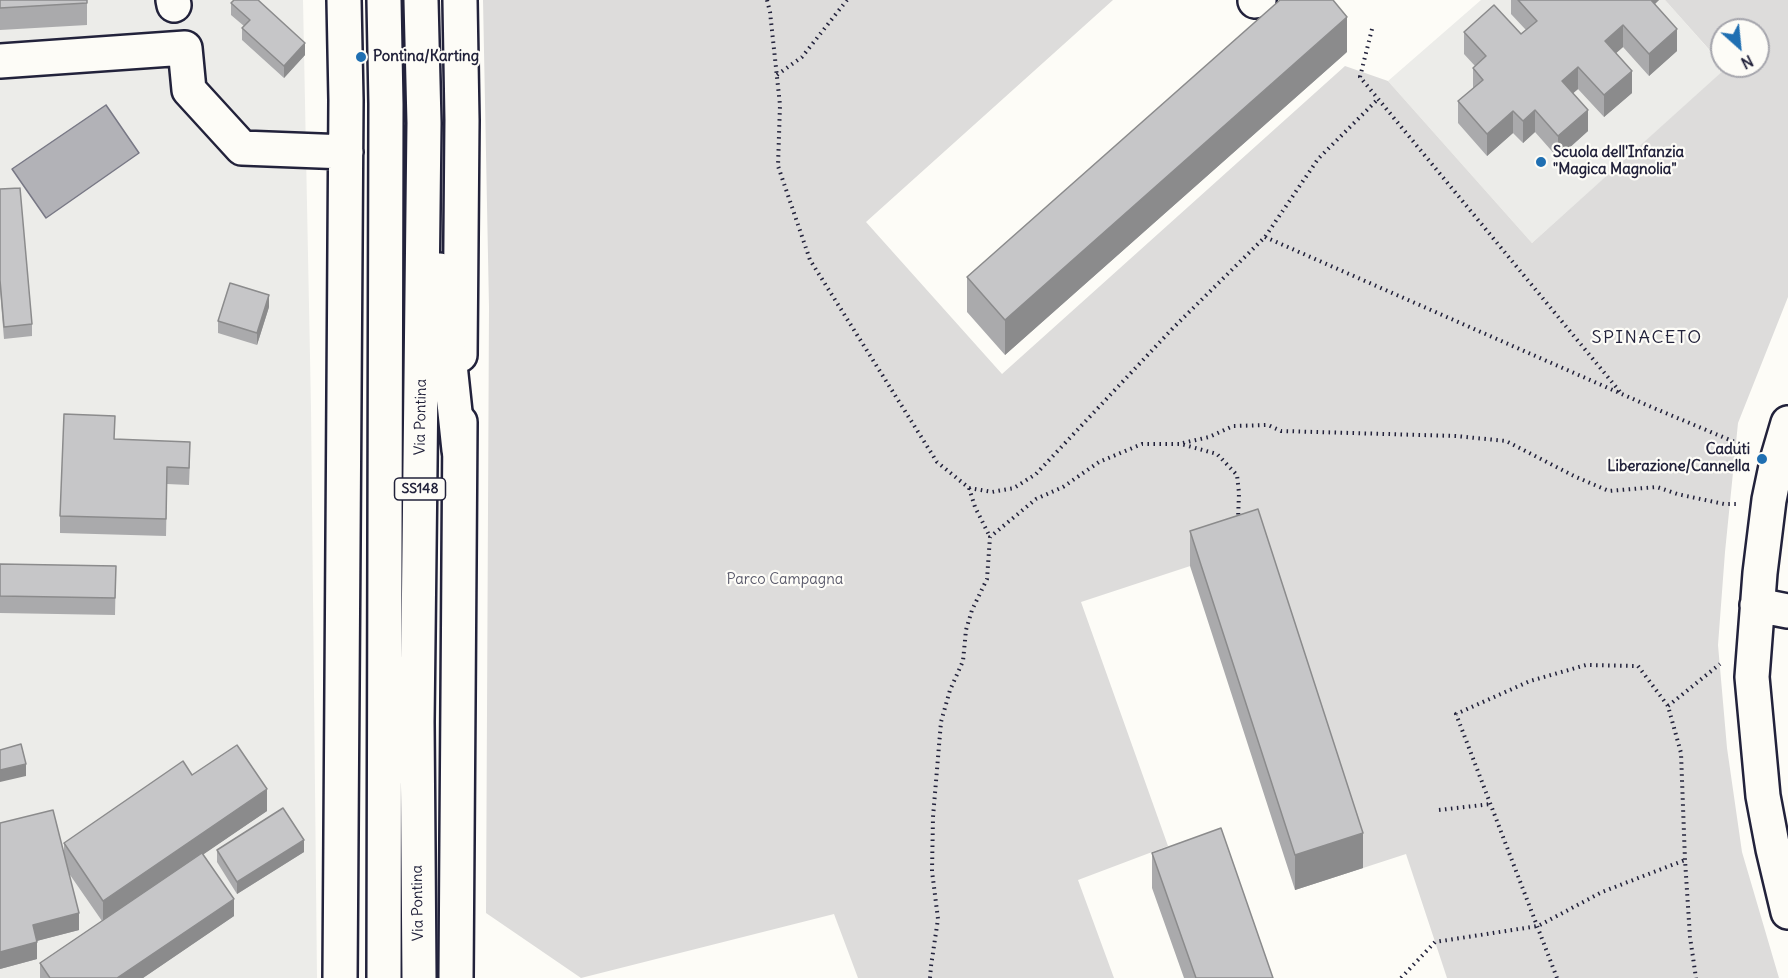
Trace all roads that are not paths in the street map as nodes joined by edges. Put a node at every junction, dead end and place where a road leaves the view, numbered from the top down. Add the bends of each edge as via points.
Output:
1 (344, 0) edge
2 (384, 0) edge
3 (421, 0) edge
4 (460, 0) edge
5 (0, 62) edge
6 (424, 123) junction
7 (346, 152) junction
8 (1788, 423) edge
9 (459, 450) junction
10 (1756, 605) junction
11 (1788, 611) edge
12 (1788, 912) edge
13 (340, 978) edge
14 (384, 978) edge
15 (419, 978) edge
16 (456, 978) edge

1 - 7 main road
2 - 14 main road, SS148
3 - 6 main road, Via Pontina / SS148
4 - 9 main road
5 - 7 main road via 185,48 189,90 242,148
6 - 9 main road
6 - 15 main road, Via Pontina / SS148 via 417,722
7 - 13 main road
8 - 10 main road via 1769,500
9 - 16 main road
10 - 11 main road
10 - 12 main road via 1752,677 1763,796

